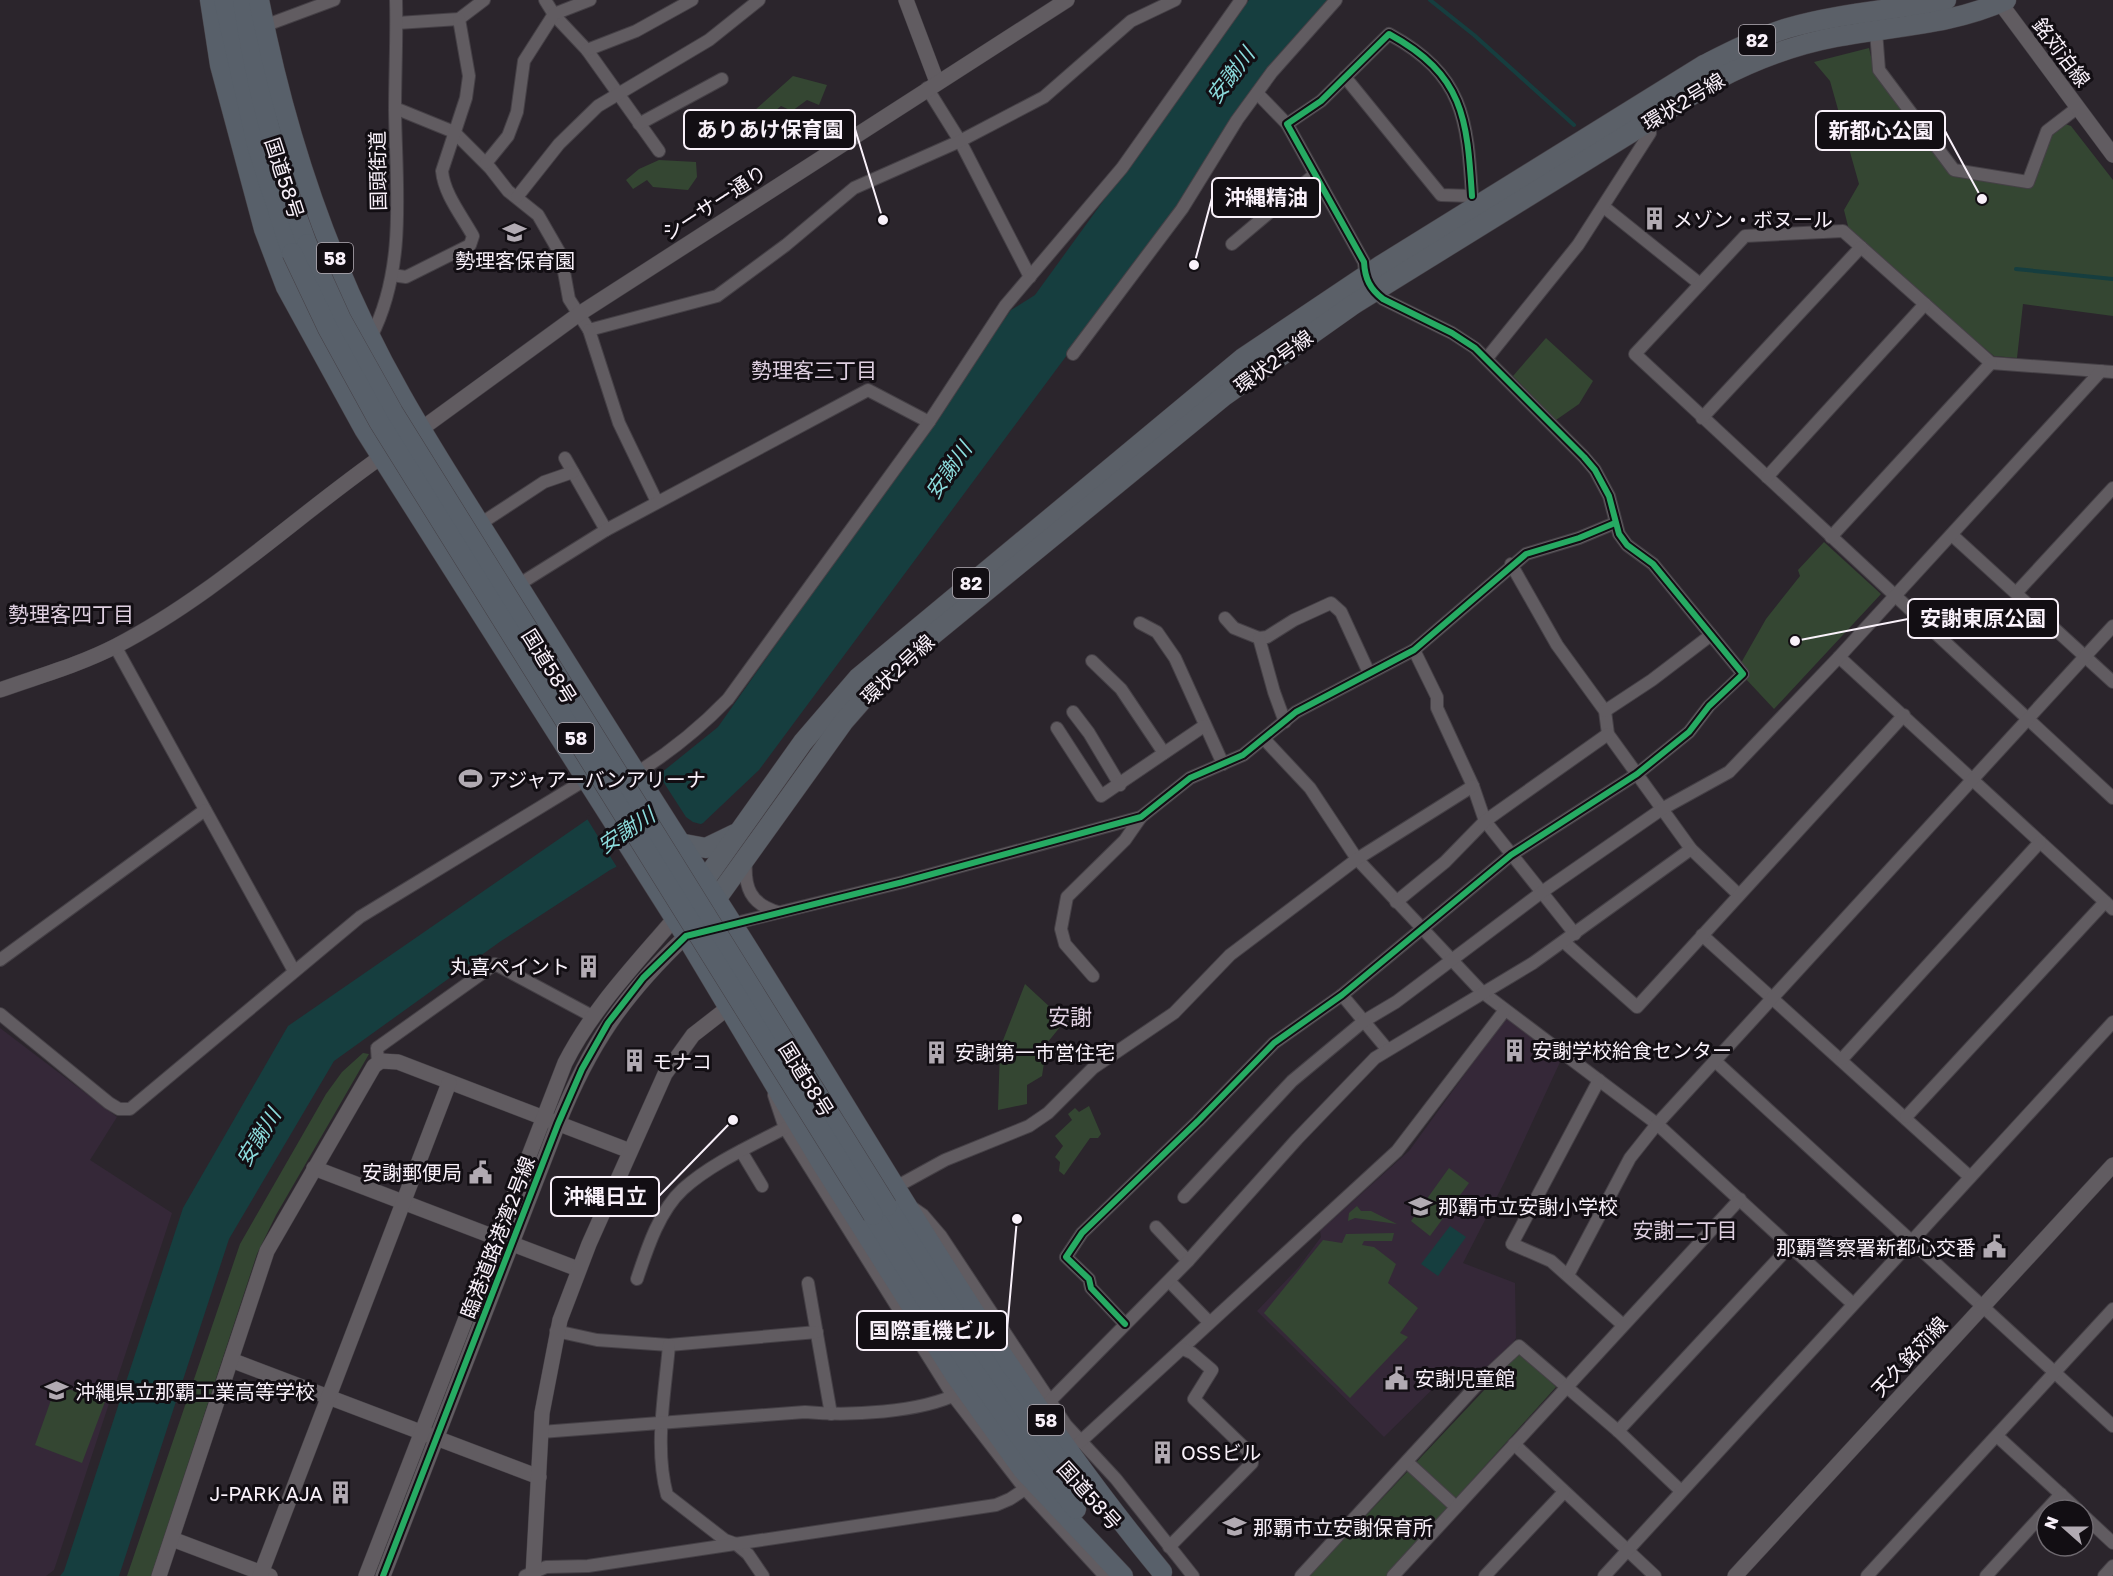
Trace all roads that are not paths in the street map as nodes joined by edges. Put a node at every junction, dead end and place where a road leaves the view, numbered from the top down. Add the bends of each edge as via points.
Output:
1 (210, 0) edge
2 (224, 0) edge
3 (243, 0) edge
4 (259, 0) edge
5 (334, 0) edge
6 (396, 0) edge
7 (484, 0) edge
8 (545, 0) edge
9 (590, 0) edge
10 (692, 0) edge
11 (759, 0) edge
12 (906, 0) edge
13 (1068, 0) edge
14 (1175, 0) edge
15 (1241, 0) edge
16 (1335, 0) edge
17 (1946, 0) edge
18 (2002, 1) edge
19 (554, 14) junction
20 (459, 19) junction
21 (397, 23) junction
22 (248, 31) junction
23 (1876, 31) junction
24 (587, 50) junction
25 (220, 65) junction
26 (1345, 77) junction
27 (722, 79) dead end
28 (932, 85) junction
29 (1257, 93) junction
30 (617, 94) junction
31 (395, 108) junction
32 (2077, 108) junction
33 (1641, 115) junction
34 (639, 124) junction
35 (1287, 124) junction
36 (454, 132) junction
37 (960, 141) junction
38 (659, 152) dead end
39 (2113, 154) edge
40 (486, 163) junction
41 (1316, 174) junction
42 (517, 197) junction
43 (1604, 207) junction
44 (1477, 208) junction
45 (1232, 244) dead end
46 (1861, 247) junction
47 (392, 275) junction
48 (1030, 277) junction
49 (1369, 283) junction
50 (1700, 284) junction
51 (1925, 304) junction
52 (579, 314) junction
53 (589, 330) junction
54 (371, 337) junction
55 (1074, 354) dead end
56 (1487, 358) junction
57 (1991, 363) junction
58 (2107, 371) edge
59 (1702, 418) junction
60 (929, 422) junction
61 (421, 429) junction
62 (381, 457) junction
63 (565, 458) dead end
64 (573, 472) junction
65 (1767, 477) junction
66 (2113, 488) edge
67 (657, 502) junction
68 (1615, 522) junction
69 (480, 524) junction
70 (606, 530) junction
71 (1952, 535) junction
72 (1831, 537) junction
73 (1511, 564) junction
74 (518, 585) junction
75 (2016, 593) junction
76 (1896, 596) junction
77 (1226, 618) dead end
78 (1140, 623) dead end
79 (2113, 626) edge
80 (1711, 635) junction
81 (1259, 638) junction
82 (115, 646) junction
83 (1414, 650) junction
84 (1839, 657) junction
85 (2085, 657) junction
86 (1092, 661) dead end
87 (1369, 673) junction
88 (2113, 682) edge
89 (1, 688) edge
90 (1605, 711) junction
91 (1072, 712) dead end
92 (1904, 715) junction
93 (2027, 718) junction
94 (1285, 722) junction
95 (1204, 726) junction
96 (1057, 728) dead end
97 (1608, 734) junction
98 (1265, 740) junction
99 (1164, 753) junction
100 (1223, 764) junction
101 (1636, 774) junction
102 (638, 778) junction
103 (1972, 779) junction
104 (585, 780) junction
105 (1120, 785) junction
106 (1473, 786) junction
107 (2113, 798) edge
108 (1662, 809) junction
109 (205, 810) junction
110 (1141, 817) junction
111 (1485, 821) junction
112 (736, 833) junction
113 (678, 842) junction
114 (2040, 842) junction
115 (1690, 849) junction
116 (1511, 855) junction
117 (746, 859) junction
118 (1357, 859) junction
119 (705, 882) junction
120 (1542, 892) junction
121 (1739, 895) junction
122 (717, 900) junction
123 (1396, 902) junction
124 (2109, 905) edge
125 (778, 912) junction
126 (674, 919) junction
127 (732, 924) junction
128 (1422, 930) junction
129 (1575, 934) junction
130 (1702, 935) junction
131 (686, 936) junction
132 (1564, 942) junction
133 (0, 960) edge
134 (1450, 961) junction
135 (294, 971) junction
136 (1093, 976) dead end
137 (1482, 992) junction
138 (1342, 995) junction
139 (1772, 997) junction
140 (729, 1007) junction
141 (1505, 1010) junction
142 (0, 1014) edge
143 (592, 1016) junction
144 (1364, 1021) junction
145 (2113, 1022) edge
146 (1387, 1048) junction
147 (1842, 1059) junction
148 (1714, 1060) junction
149 (378, 1063) junction
150 (769, 1074) junction
151 (1599, 1080) junction
152 (449, 1083) junction
153 (1906, 1117) junction
154 (543, 1118) junction
155 (558, 1124) junction
156 (1657, 1124) junction
157 (785, 1128) junction
158 (630, 1151) junction
159 (741, 1151) junction
160 (2113, 1164) edge
161 (314, 1168) junction
162 (1970, 1177) junction
163 (762, 1186) dead end
164 (1184, 1197) dead end
165 (1740, 1199) junction
166 (403, 1202) junction
167 (889, 1203) junction
168 (1156, 1227) dead end
169 (497, 1238) junction
170 (1912, 1241) junction
171 (512, 1243) junction
172 (1791, 1245) junction
173 (1188, 1261) junction
174 (578, 1269) junction
175 (1568, 1275) junction
176 (637, 1279) dead end
177 (1169, 1281) junction
178 (808, 1283) dead end
179 (1853, 1304) junction
180 (1983, 1306) junction
181 (2113, 1309) edge
182 (1208, 1321) junction
183 (1125, 1324) junction
184 (1623, 1325) junction
185 (556, 1330) junction
186 (817, 1332) junction
187 (669, 1345) junction
188 (1183, 1349) junction
189 (231, 1360) junction
190 (2054, 1372) junction
191 (1567, 1386) junction
192 (956, 1394) junction
193 (329, 1396) junction
194 (1049, 1402) junction
195 (831, 1414) junction
196 (661, 1422) junction
197 (2113, 1426) edge
198 (1618, 1431) junction
199 (422, 1432) junction
200 (541, 1432) junction
201 (1997, 1436) junction
202 (437, 1438) junction
203 (1080, 1442) junction
204 (1514, 1444) junction
205 (1407, 1462) junction
206 (539, 1477) junction
207 (1025, 1489) junction
208 (1681, 1491) junction
209 (1564, 1492) junction
210 (2061, 1494) junction
211 (2065, 1498) edge
212 (1456, 1507) junction
213 (2095, 1526) edge
214 (172, 1539) junction
215 (2113, 1543) edge
216 (736, 1544) junction
217 (1169, 1547) junction
218 (1628, 1551) junction
219 (2113, 1566) edge
220 (1164, 1574) edge
221 (263, 1575) edge
222 (531, 1575) edge
223 (159, 1576) edge
224 (366, 1576) edge
225 (383, 1576) edge
226 (763, 1576) edge
227 (1108, 1576) edge
228 (1133, 1576) edge
229 (1192, 1576) edge
230 (1301, 1576) edge
231 (1393, 1576) edge
232 (1485, 1576) edge
233 (1604, 1576) edge
234 (1655, 1576) edge
235 (1735, 1576) edge
236 (1867, 1576) edge
237 (1986, 1576) edge
238 (2104, 1576) edge

1 - 25 highway, 58
2 - 22 highway, 国道58号 / 58
3 - 22 highway, 国道58号 / 58
4 - 22 highway, 58
5 - 22 street
6 - 21 street, 国頭街道
7 - 20 street
8 - 19 street
9 - 19 street
10 - 24 street via 636,31
11 - 30 street via 709,40
12 - 28 street
13 - 28 street, シーサー通り
14 - 37 street via 1131,21 1044,97
15 - 48 street via 1122,168
16 - 29 street
17 - 33 main road, 環状2号線 / 82 via 1832,18 1788,28 1745,44 1704,65
18 - 23 main road, 環状2号線 / 82 via 1922,25
18 - 32 street, 銘苅泊線
19 - 24 street
19 - 40 street via 524,61 517,112 508,136
20 - 21 street
20 - 36 street via 469,76
21 - 31 street, 国頭街道
22 - 25 highway via 223,45
22 - 54 highway, 58 via 306,186
22 - 167 highway, 国道58号 / 58, bridge via 258,149 328,329 380,422
23 - 32 street via 1880,70 1954,170 2028,182 2047,131
23 - 33 main road, 環状2号線 / 82 via 1794,46 1749,62
24 - 30 street
25 - 62 highway, 58 via 258,207 286,287
26 - 35 street via 1321,101
26 - 44 street via 1441,195
26 - 44 street via 1389,34 1429,61 1453,90 1466,125
27 - 34 street
28 - 37 street
28 - 52 street, シーサー通り
29 - 35 street
29 - 55 street via 1182,209
30 - 34 street
30 - 42 street via 580,121
31 - 36 street
31 - 47 street, 国頭街道 via 397,231
32 - 39 street, 銘苅泊線
33 - 43 street via 1650,134
33 - 44 main road, 環状2号線 / 82
34 - 38 street
35 - 41 street
36 - 40 street
36 - 47 street via 443,178 473,236 470,245 406,277
37 - 48 street
37 - 53 street via 854,188 717,296
40 - 42 street
41 - 45 street
41 - 49 street via 1364,262
42 - 52 street via 538,215 553,237 561,255 569,299
43 - 50 street
43 - 56 street
44 - 49 main road, 環状2号線 / 82
46 - 50 street via 1843,231 1745,236
46 - 51 street
46 - 59 street
47 - 54 street, 国頭街道
48 - 60 street via 1005,306
49 - 56 street via 1383,299 1452,333
49 - 112 main road, 環状2号線 / 82 via 1243,358 880,658 820,719
49 - 117 main road, 環状2号線 / 82 via 1224,396 913,651 844,721
50 - 59 street via 1635,354
51 - 57 street
51 - 65 street
52 - 53 street
52 - 61 street, シーサー通り
53 - 67 street via 619,423
54 - 61 highway, 58
56 - 68 street via 1595,470 1609,496
57 - 58 street
57 - 72 street
58 - 71 street
59 - 65 street
60 - 67 street via 867,390
60 - 102 street via 728,699
61 - 62 street, シーサー通り
61 - 69 highway, 58
62 - 82 street, シーサー通り via 242,564
62 - 104 highway, 58
63 - 64 street
64 - 69 street via 544,482
64 - 70 street
65 - 72 street
66 - 75 street
67 - 70 street
68 - 73 street via 1526,554
68 - 80 street via 1627,545 1653,564
69 - 74 highway, 58
70 - 74 street
71 - 75 street
71 - 76 street
72 - 76 street
73 - 83 street
73 - 90 street via 1557,645
74 - 102 highway, 58
75 - 85 street
76 - 84 street
76 - 93 street
77 - 81 street via 1234,628
78 - 95 street via 1157,632 1175,658
79 - 85 street
80 - 90 street
80 - 101 street via 1743,674 1689,732
81 - 87 street via 1331,603 1341,612
81 - 94 street
82 - 89 street, シーサー通り via 65,668
82 - 109 street
83 - 87 street
83 - 106 street
84 - 92 street
84 - 108 street via 1729,772
85 - 88 street
85 - 93 street
86 - 99 street via 1121,689
87 - 94 street via 1296,712
90 - 97 street
91 - 105 street
92 - 103 street
92 - 121 street
93 - 103 street
93 - 107 street
94 - 98 street
95 - 99 street
95 - 100 street
96 - 105 street via 1101,796
97 - 101 street
97 - 111 street
98 - 100 street
98 - 118 street via 1310,788
99 - 105 street
100 - 110 street via 1190,778
101 - 108 street
101 - 116 street
102 - 113 highway, 58
103 - 114 street
103 - 139 street
104 - 126 highway, 58
104 - 135 street via 360,916
106 - 111 street
106 - 118 street
108 - 115 street
108 - 120 street
109 - 133 street
109 - 135 street
110 - 125 street
110 - 136 street via 1125,840 1067,897 1061,928 1065,944
111 - 116 street
111 - 123 street via 1445,862
112 - 113 main road via 706,848
112 - 119 main road, 環状2号線 / 82
113 - 119 highway, 58
114 - 124 street
114 - 147 street
115 - 121 street
115 - 129 street
116 - 120 street
116 - 128 street
117 - 122 main road, 環状2号線 / 82
117 - 125 street via 749,894 760,905
118 - 123 street
118 - 167 street via 1230,955 1174,1013 1093,1068 1048,1113 1029,1126 945,1160
119 - 122 highway, 58
119 - 126 main road, 環状2号線 / 82
120 - 129 street
120 - 134 street
121 - 130 street
122 - 127 highway, 58
122 - 131 main road, 環状2号線 / 82
123 - 128 street
124 - 153 street
125 - 127 street
126 - 131 highway, 58
126 - 143 street, 臨港道路港湾2号線
127 - 131 street
127 - 167 highway, 58
128 - 134 street
128 - 138 street
129 - 132 street
130 - 132 street via 1637,1007
130 - 139 street
131 - 140 highway, 58
131 - 155 street, 臨港道路港湾2号線 via 619,1007 582,1069
132 - 137 street
134 - 137 street
134 - 144 street
135 - 142 street via 130,1109 119,1109 109,1103
137 - 141 street
137 - 146 street
138 - 144 street
138 - 183 street via 1274,1043 1082,1233 1066,1257
139 - 147 street
139 - 148 street
140 - 150 highway, 58
140 - 158 street via 693,1035 671,1063
141 - 151 street
141 - 182 street via 1396,1151
143 - 149 street via 495,964 377,1048
143 - 154 street, 臨港道路港湾2号線 via 565,1063
144 - 146 street
144 - 164 street via 1292,1081
145 - 162 street
146 - 173 street via 1319,1115
147 - 153 street
148 - 156 street
148 - 170 street
149 - 152 street via 398,1062
149 - 161 street
150 - 157 street
150 - 227 highway, 58 via 978,1407
151 - 156 street
151 - 175 street via 1512,1244 1551,1261
152 - 154 street
152 - 166 street
153 - 162 street
154 - 155 street
154 - 169 street, 臨港道路港湾2号線
155 - 158 street
155 - 171 street, 臨港道路港湾2号線
156 - 165 street
156 - 175 street via 1630,1158
157 - 159 street
157 - 192 street
158 - 174 street
159 - 163 street
159 - 176 street via 682,1190 660,1222
160 - 180 street, 天久銘苅線
161 - 166 street
161 - 189 street via 267,1251
162 - 170 street
165 - 172 street
165 - 184 street
166 - 169 street
166 - 193 street
167 - 194 street via 923,1215 941,1236 1013,1353
167 - 220 highway, 国道58号 / 58 via 995,1377 1035,1431 1090,1499
167 - 228 highway, 国道58号 / 58 via 989,1397 1031,1455
168 - 173 street
169 - 171 street
169 - 199 street, 臨港道路港湾2号線
170 - 179 street
170 - 180 street
171 - 174 street
171 - 202 street, 臨港道路港湾2号線
172 - 179 street
172 - 198 street
173 - 177 street
174 - 185 street
175 - 184 street
177 - 182 street
177 - 183 street
178 - 186 street
179 - 208 street
180 - 190 street
180 - 235 street, 天久銘苅線
181 - 190 street
182 - 188 street
183 - 194 street
184 - 191 street
185 - 187 street via 597,1340
185 - 200 street via 543,1395
186 - 187 street
186 - 195 street
187 - 196 street
188 - 203 street
188 - 217 street via 1212,1370 1194,1399 1252,1455 1252,1463
189 - 193 street
189 - 214 street
190 - 197 street
190 - 201 street
191 - 198 street
191 - 204 street
191 - 205 street via 1519,1346 1475,1387
192 - 195 street via 910,1407
192 - 207 street
193 - 199 street
193 - 221 street
194 - 203 street
195 - 196 street via 805,1412
196 - 200 street
196 - 216 street via 667,1495 725,1540
198 - 208 street
199 - 202 street
199 - 224 street, 臨港道路港湾2号線
200 - 206 street
201 - 210 street
201 - 236 street
202 - 206 street
202 - 225 street, 臨港道路港湾2号線
203 - 217 street via 1116,1479
204 - 209 street
204 - 212 street
205 - 212 street
205 - 230 street
206 - 222 street
207 - 216 street via 996,1505
207 - 227 street
208 - 218 street
209 - 218 street
209 - 232 street
210 - 211 street
210 - 237 street
212 - 231 street
213 - 215 street
214 - 221 street
214 - 223 street
216 - 222 street via 588,1566 546,1568
216 - 226 street
217 - 229 street
218 - 233 street
218 - 234 street
219 - 238 street

